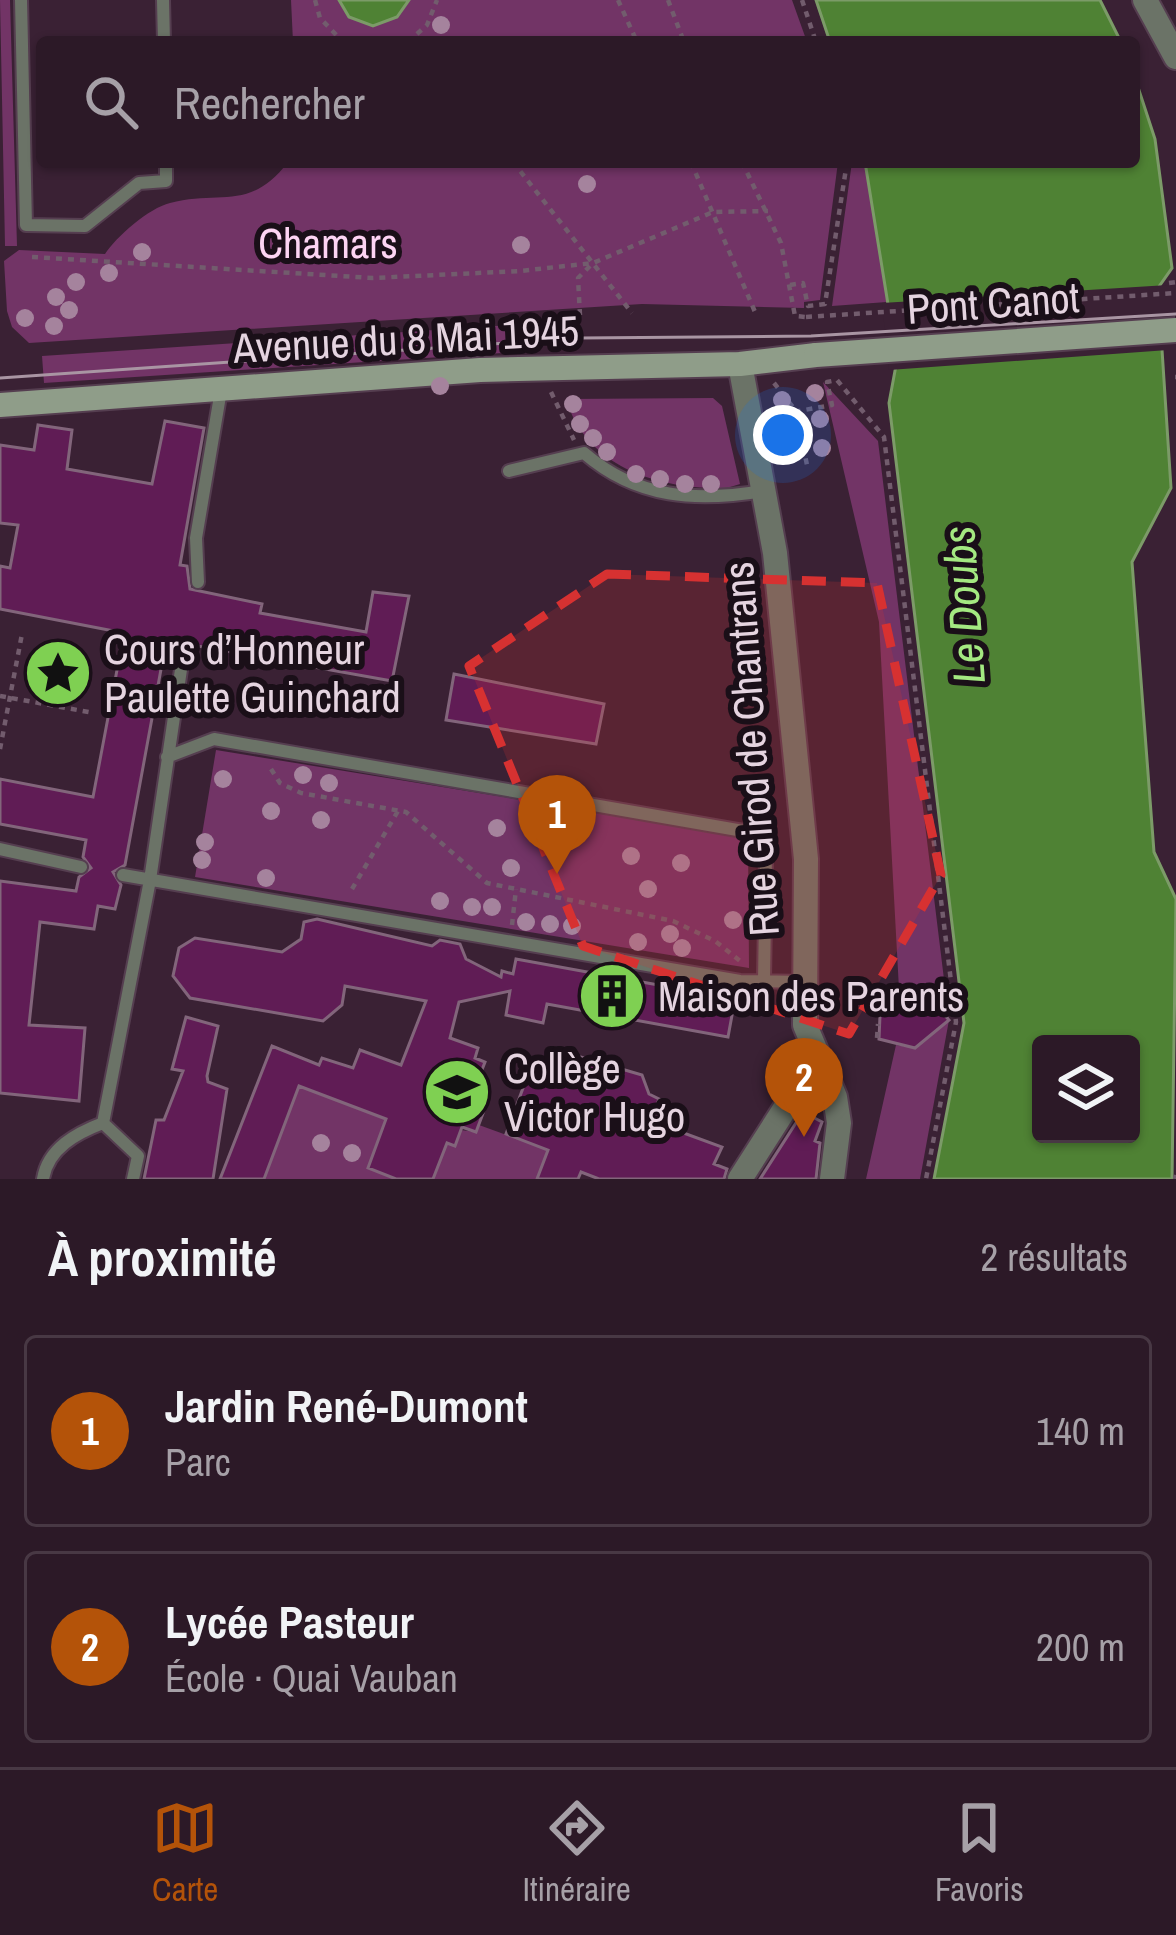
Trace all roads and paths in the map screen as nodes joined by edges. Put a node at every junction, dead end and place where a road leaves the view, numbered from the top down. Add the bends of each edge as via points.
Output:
1 (21, 0) edge
2 (163, 0) edge
3 (315, 0) edge
4 (437, 0) edge
5 (618, 0) edge
6 (668, 0) edge
7 (802, 0) edge
8 (1145, 0) edge
9 (1163, 0) edge
10 (164, 36) edge
11 (337, 36) edge
12 (416, 36) edge
13 (634, 36) edge
14 (682, 36) edge
15 (814, 36) edge
16 (1172, 49) edge
17 (166, 168) edge
18 (518, 168) edge
19 (694, 168) edge
20 (745, 168) edge
21 (846, 168) edge
22 (768, 211) junction
23 (713, 212) junction
24 (32, 257) dead end
25 (592, 263) junction
26 (790, 285) junction
27 (1176, 293) edge
28 (755, 312) dead end
29 (632, 313) dead end
30 (580, 314) dead end
31 (1176, 330) edge
32 (816, 355) joint
33 (740, 364) junction
34 (774, 382) dead end
35 (221, 389) junction
36 (551, 392) dead end
37 (0, 405) edge
38 (796, 411) junction
39 (766, 417) dead end
40 (584, 453) junction
41 (808, 470) dead end
42 (509, 471) dead end
43 (766, 490) junction
44 (198, 582) dead end
45 (22, 634) dead end
46 (183, 656) dead end
47 (0, 696) edge
48 (10, 698) junction
49 (94, 713) dead end
50 (261, 747) junction
51 (0, 749) edge
52 (167, 758) junction
53 (398, 811) junction
54 (0, 849) edge
55 (81, 867) dead end
56 (123, 875) dead end
57 (150, 880) junction
58 (352, 889) dead end
59 (516, 889) junction
60 (510, 940) junction
61 (764, 980) junction
62 (806, 982) junction
63 (878, 1024) dead end
64 (877, 1038) dead end
65 (816, 1060) junction
66 (103, 1123) junction
67 (43, 1179) edge
68 (133, 1179) edge
69 (740, 1179) edge
70 (832, 1179) edge
71 (926, 1179) edge

1 - 17 lane via 26,225 85,226 140,183 166,181
2 - 10 lane
3 - 11 path
4 - 12 path
5 - 13 path
6 - 14 path
7 - 15 path
8 - 16 street
9 - 16 street
18 - 25 path
19 - 23 path
20 - 22 path
21 - 26 path via 825,304 808,306 803,283
22 - 23 path
22 - 26 path
23 - 25 path
23 - 28 path
24 - 25 path via 373,278
25 - 29 path
25 - 30 path via 578,278
26 - 27 path, bridge via 795,316
31 - 32 main road, Pont Canot, bridge
32 - 33 main road, Avenue du 8 Mai 1945
33 - 35 main road, Avenue du 8 Mai 1945 via 480,370
33 - 43 street, Rue Girod de Chantrans
34 - 38 path
35 - 37 main road, Avenue du 8 Mai 1945
35 - 44 lane via 196,538
36 - 40 path
38 - 39 path
38 - 41 path
38 - 71 path via 832,405 827,382 837,380 884,437 956,1022
40 - 42 lane
40 - 43 lane via 633,485 671,497
43 - 62 street, Rue Girod de Chantrans via 806,859
45 - 48 path
46 - 52 lane
47 - 48 path
48 - 49 path
48 - 51 path
50 - 52 lane via 214,739
50 - 53 path via 280,783
50 - 61 lane via 748,832 766,854
52 - 57 lane
53 - 58 path
53 - 59 path via 487,883
54 - 55 lane
56 - 57 lane
57 - 60 lane
57 - 66 lane
59 - 60 path
59 - 61 path via 673,921 715,941
60 - 61 lane
61 - 62 lane
62 - 65 street, Rue Girod de Chantrans via 805,1025
63 - 64 path
65 - 69 street
65 - 70 street, Rue Girod de Chantrans via 835,1097
66 - 67 lane via 70,1136
66 - 68 lane via 138,1156

